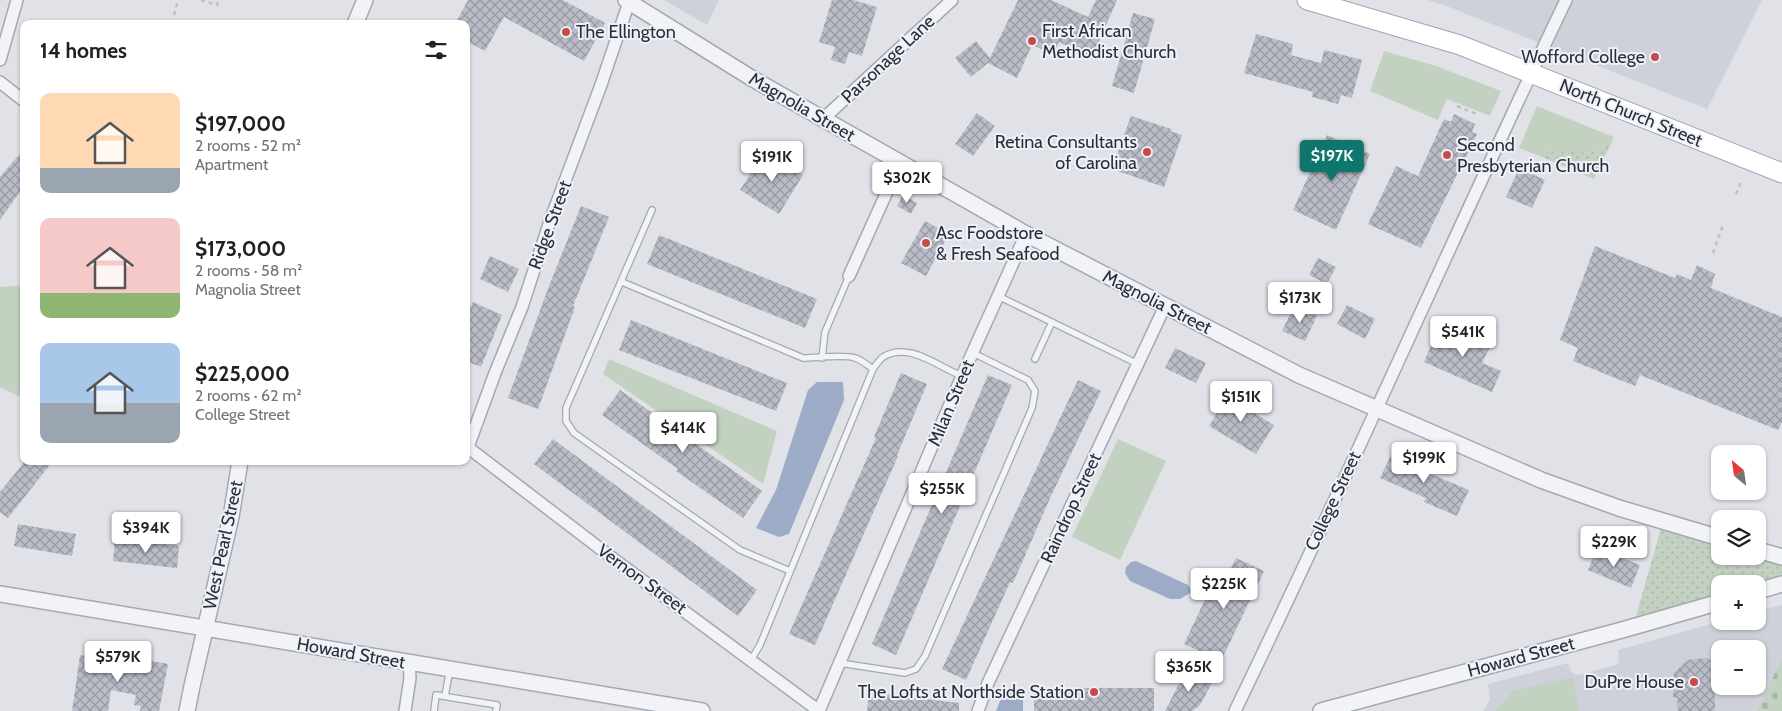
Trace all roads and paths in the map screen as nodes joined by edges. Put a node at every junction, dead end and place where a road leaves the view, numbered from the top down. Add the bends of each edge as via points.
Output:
1 (17, 0) edge
2 (178, 0) edge
3 (201, 0) edge
4 (219, 0) edge
5 (365, 0) edge
6 (952, 0) edge
7 (1307, 0) edge
8 (1566, 0) edge
9 (628, 1) edge
10 (174, 14) dead end
11 (357, 20) edge
12 (0, 60) edge
13 (1530, 73) junction
14 (0, 82) edge
15 (20, 97) edge
16 (1457, 106) dead end
17 (1479, 115) dead end
18 (823, 119) junction
19 (900, 163) junction
20 (1782, 174) edge
21 (1741, 182) dead end
22 (1736, 194) dead end
23 (652, 210) dead end
24 (1723, 224) dead end
25 (1026, 234) junction
26 (1713, 253) dead end
27 (848, 276) joint
28 (622, 282) junction
29 (998, 296) junction
30 (1165, 306) junction
31 (1052, 322) junction
32 (973, 353) junction
33 (822, 358) junction
34 (1035, 359) dead end
35 (1138, 364) junction
36 (873, 369) junction
37 (962, 376) junction
38 (1376, 409) junction
39 (470, 439) edge
40 (470, 449) edge
41 (239, 465) edge
42 (1711, 535) edge
43 (1766, 552) edge
44 (1782, 557) edge
45 (790, 571) junction
46 (1782, 584) edge
47 (1766, 589) edge
48 (0, 594) edge
49 (1711, 605) edge
50 (205, 628) junction
51 (751, 660) junction
52 (409, 662) junction
53 (840, 662) junction
54 (450, 669) junction
55 (445, 696) junction
56 (187, 711) edge
57 (405, 711) edge
58 (434, 711) edge
59 (496, 711) edge
60 (702, 711) edge
61 (819, 711) edge
62 (978, 711) edge
63 (1235, 711) edge
64 (1321, 711) edge

1 - 12 street
2 - 10 path
3 - 4 path via 217,5
5 - 11 street
6 - 18 street, Parsonage Lane
7 - 13 main road, North Church Street via 1460,45
8 - 13 street, College Street
9 - 18 street, Magnolia Street
9 - 39 street, Ridge Street via 522,307
13 - 20 main road, North Church Street
13 - 38 street, College Street
14 - 15 street
16 - 17 path
18 - 19 street, Magnolia Street
19 - 25 street, Magnolia Street
19 - 27 street
21 - 22 path
23 - 28 lane
24 - 26 path
25 - 29 street, Milan Street
25 - 30 street, Magnolia Street
27 - 33 lane via 825,332
28 - 33 lane via 803,358
28 - 45 lane via 566,408 566,421 574,433 740,550
29 - 31 lane
29 - 32 street, Milan Street
30 - 35 street, Raindrop Street
30 - 38 street, Magnolia Street via 1299,375
31 - 34 lane
31 - 35 lane
32 - 37 street, Milan Street
32 - 53 lane via 1028,380 1035,391 1032,408 925,656 916,669 905,673
33 - 36 lane via 855,357
35 - 62 street, Raindrop Street via 988,683
36 - 37 lane via 882,358 900,351 913,353
36 - 45 lane
37 - 53 street, Milan Street
38 - 42 street, Magnolia Street via 1542,480 1619,508
38 - 63 street, College Street
40 - 51 street, Vernon Street
41 - 50 street, West Pearl Street via 231,517
43 - 44 street
45 - 51 lane
46 - 47 street
48 - 50 street, Howard Street
49 - 64 street, Howard Street
50 - 52 street, Howard Street
50 - 56 street, West Pearl Street
51 - 61 street, Vernon Street
52 - 54 street, Howard Street
52 - 57 street
53 - 61 street, Milan Street
54 - 55 lane
54 - 60 street, Howard Street
55 - 58 lane via 436,695
55 - 59 lane via 497,705

